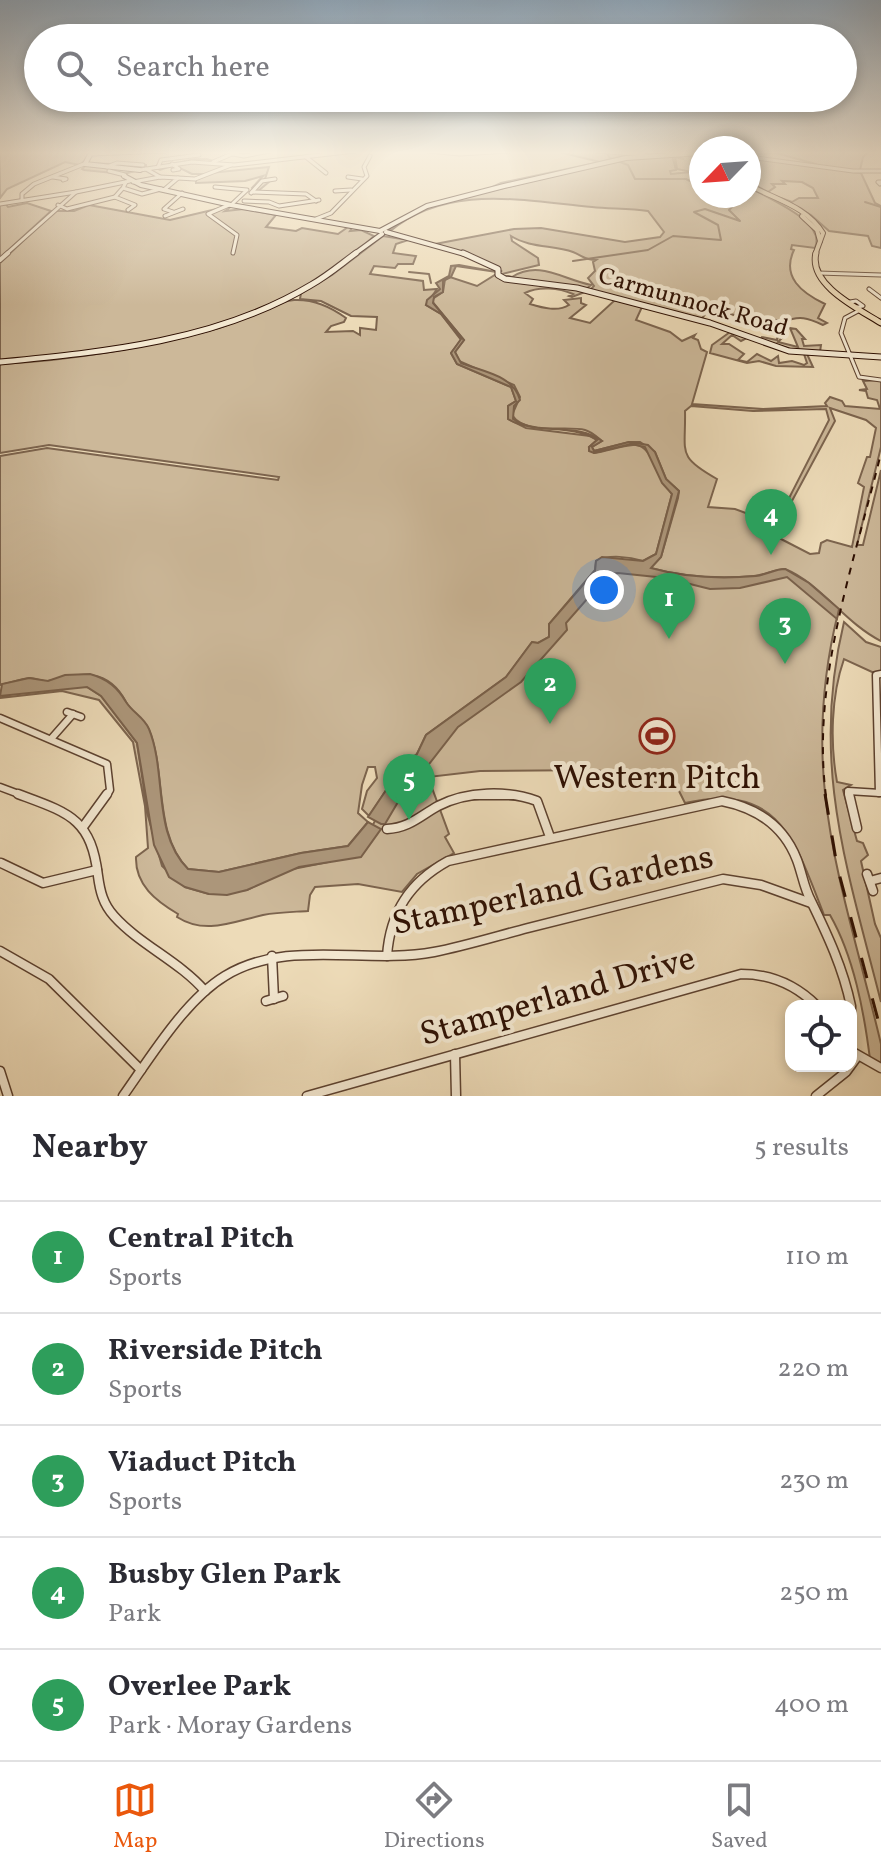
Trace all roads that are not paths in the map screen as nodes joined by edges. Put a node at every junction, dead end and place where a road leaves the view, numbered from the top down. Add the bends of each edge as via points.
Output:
1 (65, 202) edge
2 (89, 202) edge
3 (128, 202) edge
4 (172, 202) edge
5 (219, 202) edge
6 (233, 202) edge
7 (245, 202) edge
8 (252, 202) edge
9 (309, 202) edge
10 (340, 202) edge
11 (441, 202) edge
12 (779, 202) edge
13 (230, 205) junction
14 (59, 208) junction
15 (244, 208) junction
16 (129, 209) dead end
17 (183, 209) dead end
18 (173, 212) junction
19 (165, 216) dead end
20 (316, 219) junction
21 (382, 233) junction
22 (233, 253) dead end
23 (0, 260) edge
24 (817, 273) junction
25 (881, 275) edge
26 (869, 289) dead end
27 (881, 298) edge
28 (859, 308) junction
29 (881, 323) edge
30 (850, 355) junction
31 (881, 357) edge
32 (0, 362) edge
33 (881, 380) edge
34 (879, 674) edge
35 (74, 715) dead end
36 (0, 718) edge
37 (880, 728) edge
38 (51, 739) junction
39 (0, 787) edge
40 (880, 793) edge
41 (83, 827) junction
42 (857, 828) dead end
43 (387, 829) dead end
44 (550, 837) junction
45 (3, 862) edge
46 (97, 870) junction
47 (881, 878) edge
48 (873, 891) dead end
49 (811, 903) junction
50 (0, 951) edge
51 (272, 956) junction
52 (387, 956) junction
53 (205, 991) junction
54 (274, 999) dead end
55 (811, 1000) edge
56 (849, 1000) edge
57 (455, 1054) junction
58 (857, 1054) edge
59 (879, 1067) edge
60 (141, 1070) junction
61 (0, 1071) edge
62 (846, 1072) edge
63 (8, 1096) edge
64 (123, 1096) edge
65 (307, 1096) edge
66 (456, 1096) edge
67 (816, 1096) edge

1 - 14 street
2 - 14 street
3 - 16 street via 135,205
4 - 18 street via 164,209
5 - 13 main road, Carmunnock Road
6 - 13 street
7 - 15 street
8 - 9 street
10 - 20 street
11 - 21 main road via 406,215
12 - 24 main road via 820,230
13 - 15 main road, Carmunnock Road
13 - 22 street via 208,214 237,235
14 - 23 street
15 - 20 main road, Carmunnock Road
17 - 18 street
18 - 19 street
20 - 21 main road, Carmunnock Road
21 - 30 main road, Carmunnock Road via 463,253 507,279 577,288 710,323 779,348
21 - 32 main road via 312,285 219,326 108,352
24 - 25 street
24 - 28 main road
26 - 27 street
28 - 29 main road
28 - 30 street via 842,322
30 - 31 main road, Carmunnock Road
30 - 33 street via 859,377
34 - 37 street
35 - 38 street
36 - 38 street
37 - 40 street
38 - 41 street via 107,764 110,790
39 - 41 street
40 - 42 street via 848,791
41 - 46 street via 94,847
43 - 44 street via 404,828 435,805 471,794 529,797 539,803
44 - 49 street via 712,801 736,803 762,815 785,837
44 - 52 street via 432,868 399,904
45 - 46 street via 43,883
46 - 53 street via 111,914
47 - 48 street via 869,877
49 - 52 street, Stamperland Gardens via 761,885 723,879 454,947
49 - 56 street via 839,955
50 - 60 street via 49,979
51 - 52 street, Stamperland Gardens
51 - 53 street, Stamperland Gardens via 239,967
51 - 54 street
53 - 60 street, Stamperland Gardens
55 - 57 street, Stamperland Drive via 780,981 741,974
57 - 65 street, Stamperland Drive
57 - 66 street
58 - 59 street
60 - 64 street, Stamperland Gardens
61 - 63 street
62 - 67 street

